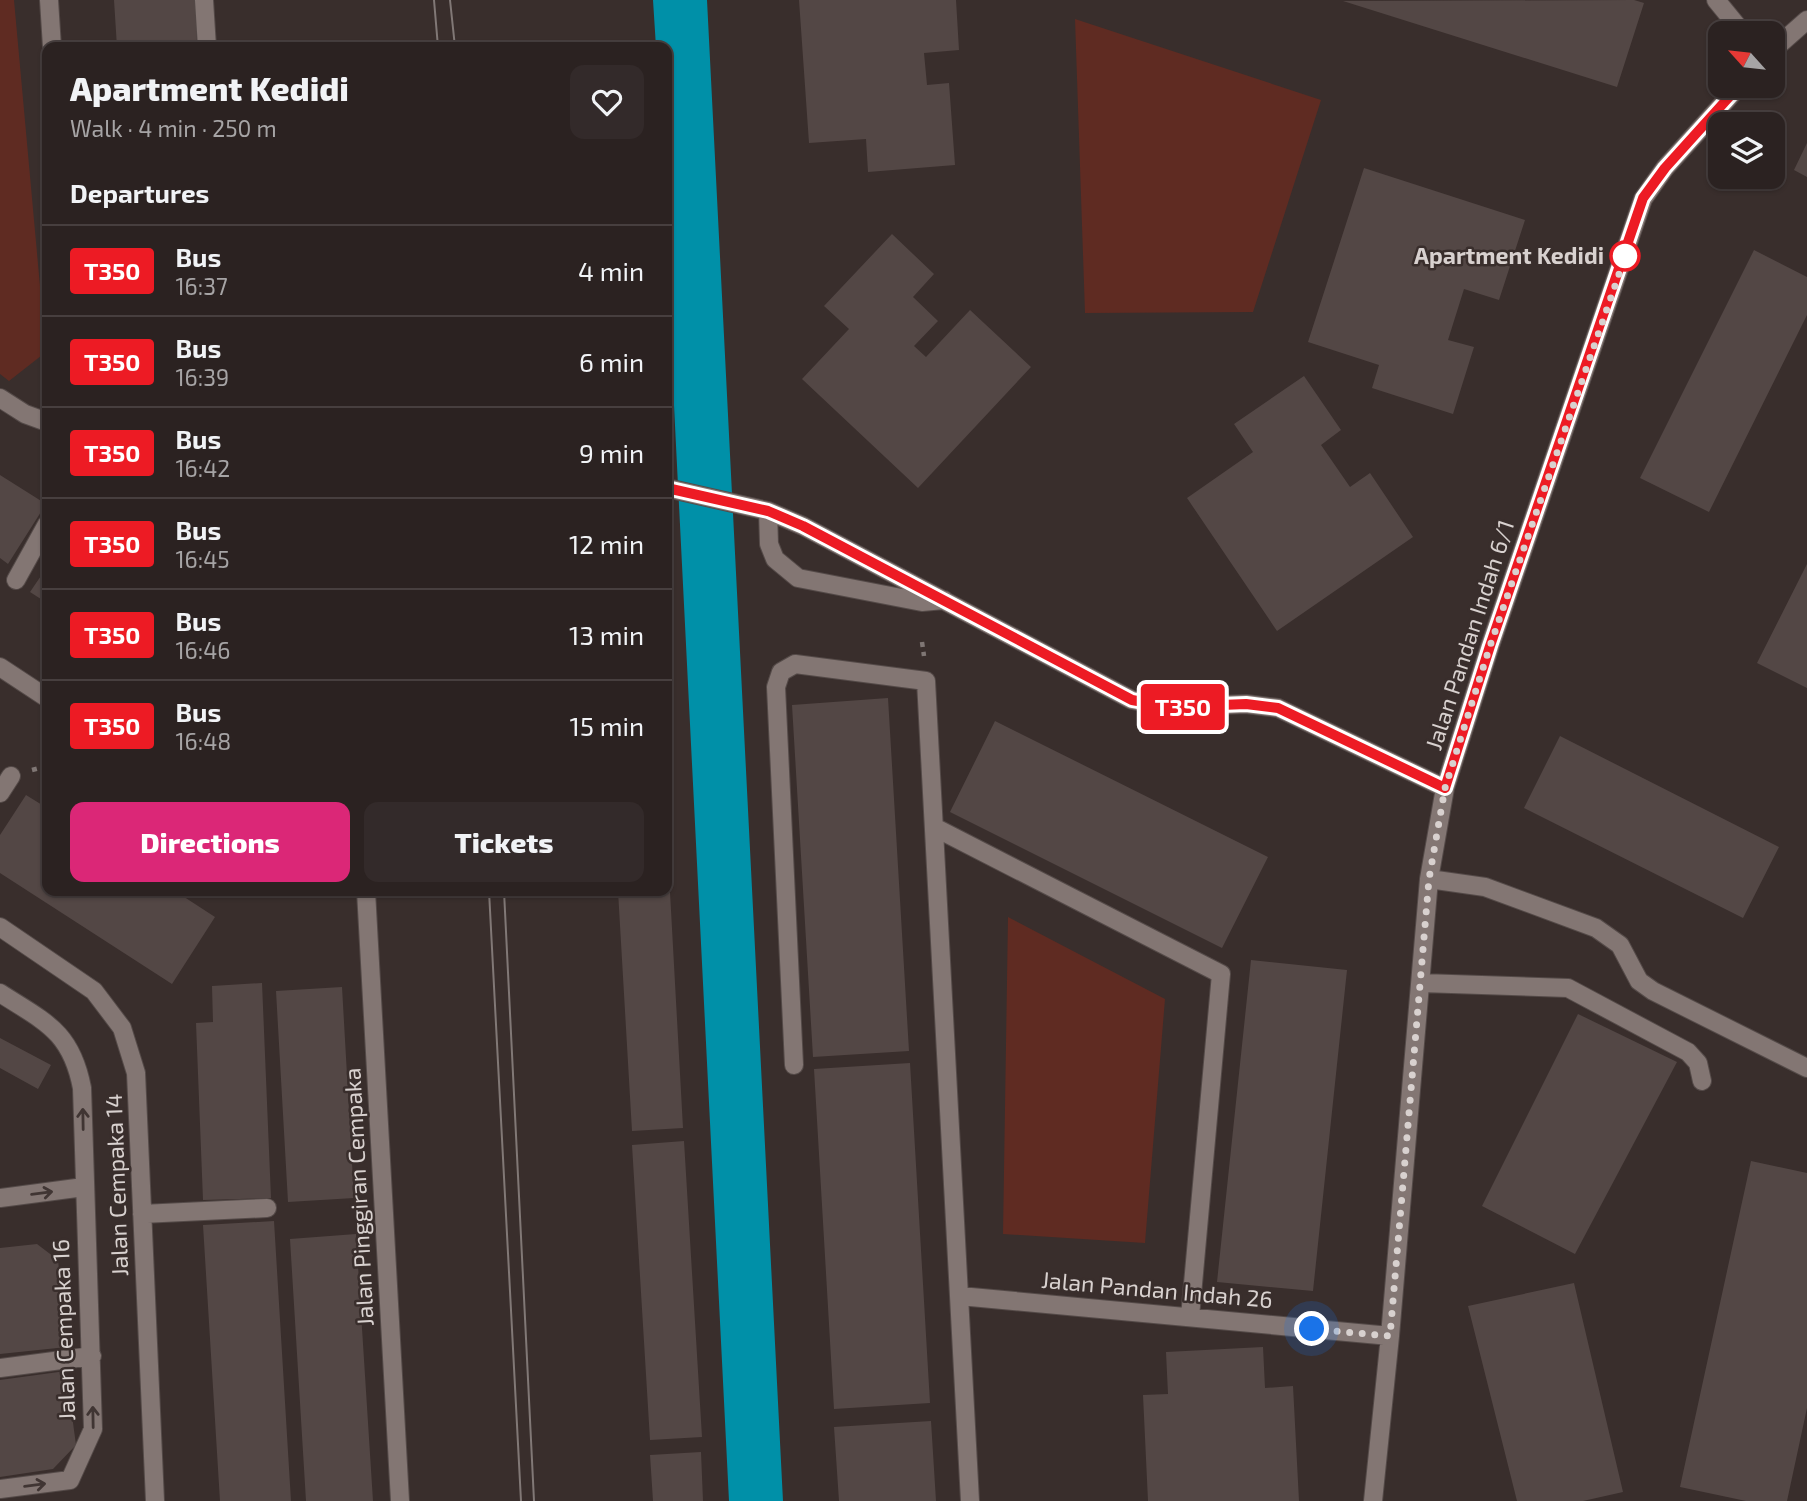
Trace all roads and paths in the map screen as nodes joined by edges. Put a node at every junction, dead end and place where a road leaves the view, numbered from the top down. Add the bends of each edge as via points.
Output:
1 (49, 0) edge
2 (204, 0) edge
3 (1716, 0) edge
4 (1807, 20) edge
5 (1733, 21) edge
6 (1785, 39) edge
7 (52, 42) edge
8 (207, 42) edge
9 (1728, 98) edge
10 (0, 398) edge
11 (42, 420) edge
12 (672, 489) edge
13 (768, 511) junction
14 (42, 533) edge
15 (16, 580) dead end
16 (944, 600) junction
17 (922, 642) dead end
18 (923, 653) dead end
19 (0, 667) edge
20 (42, 695) edge
21 (11, 776) dead end
22 (1445, 788) junction
23 (0, 793) edge
24 (934, 827) junction
25 (1429, 879) junction
26 (366, 896) edge
27 (0, 927) edge
28 (1422, 983) junction
29 (0, 993) edge
30 (794, 1065) dead end
31 (1807, 1068) edge
32 (1702, 1081) dead end
33 (84, 1187) junction
34 (0, 1198) edge
35 (267, 1208) dead end
36 (142, 1214) junction
37 (960, 1296) junction
38 (1190, 1317) junction
39 (1390, 1336) junction
40 (92, 1356) junction
41 (0, 1368) edge
42 (0, 1489) edge
43 (155, 1501) edge
44 (400, 1501) edge
45 (970, 1501) edge
46 (1373, 1501) edge

1 - 7 street
2 - 8 street
3 - 5 street
4 - 6 street
9 - 22 street, Jalan Pandan Indah 6/1 via 1643,198
10 - 11 street
12 - 13 street
13 - 16 street
13 - 16 street via 769,544 775,559 798,578 922,602
14 - 15 street
16 - 22 street via 1132,700 1171,707 1246,704 1278,708
17 - 18 path
19 - 20 street
21 - 23 street
22 - 25 street, Jalan Pandan Indah 6/1
24 - 30 street via 926,681 795,664 781,672 776,687
24 - 37 street
24 - 38 street via 1221,974
25 - 28 street, Jalan Pandan Indah 6/1
25 - 31 street via 1485,887 1596,928 1620,945 1639,981 1653,991
26 - 44 street, Jalan Pinggiran Cempaka
27 - 36 street, Jalan Cempaka 14 via 94,991 122,1028 136,1073
28 - 32 street via 1568,988 1688,1052 1698,1063
28 - 39 street, Jalan Pandan Indah 6/1
33 -> 29 street, Jalan Cempaka 16 via 82,1088 77,1062 64,1040 44,1021
34 -> 33 street
33 - 40 street, Jalan Cempaka 16
35 - 36 street
36 - 43 street, Jalan Cempaka 14
37 - 38 street, Jalan Pandan Indah 26
37 - 45 street
38 - 39 street, Jalan Pandan Indah 26
39 - 46 street, Jalan Pandan Indah 6/1
40 - 41 street
42 -> 40 street, Jalan Cempaka 16 via 70,1480 93,1429

